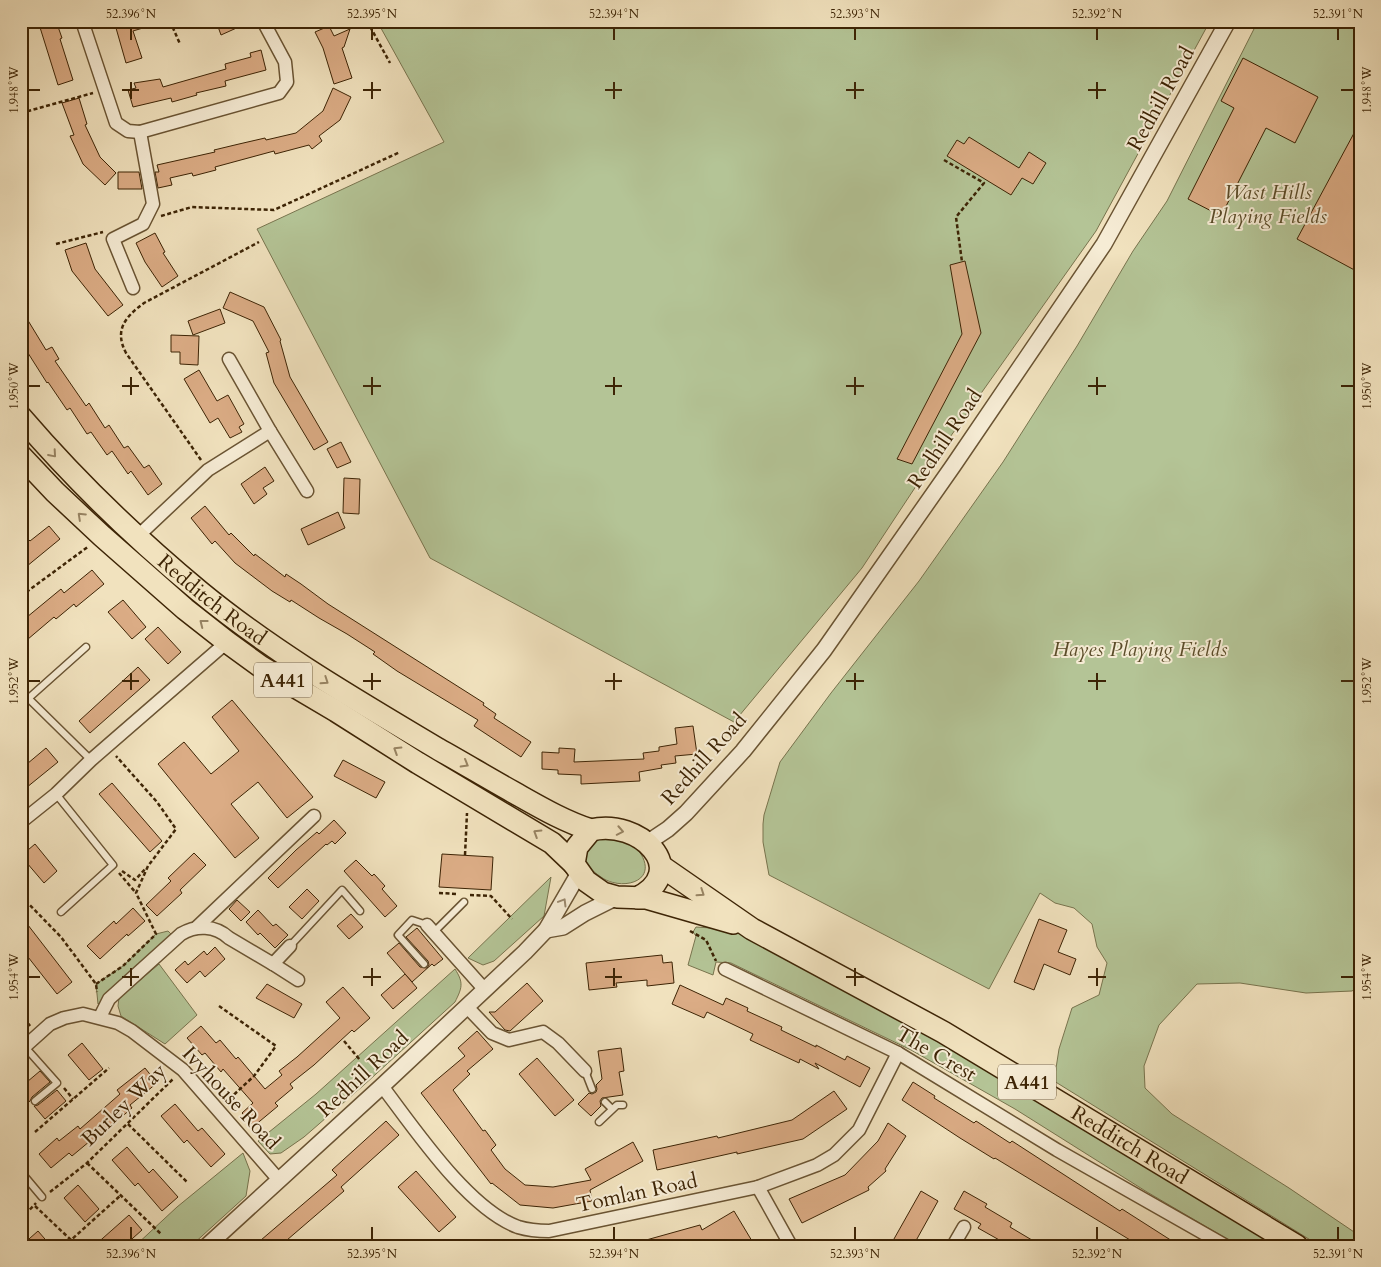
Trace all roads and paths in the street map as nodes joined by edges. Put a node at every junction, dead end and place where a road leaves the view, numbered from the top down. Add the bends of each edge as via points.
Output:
1 (82, 21) edge
2 (170, 21) edge
3 (367, 21) edge
4 (1228, 21) edge
5 (266, 22) edge
6 (180, 44) dead end
7 (390, 63) dead end
8 (104, 89) junction
9 (21, 113) edge
10 (140, 132) junction
11 (400, 152) dead end
12 (944, 160) dead end
13 (986, 179) dead end
14 (984, 184) junction
15 (144, 221) junction
16 (107, 231) dead end
17 (259, 242) dead end
18 (56, 244) dead end
19 (962, 262) dead end
20 (133, 288) dead end
21 (229, 359) dead end
22 (21, 417) edge
23 (270, 431) junction
24 (21, 456) edge
25 (208, 470) junction
26 (307, 491) dead end
27 (102, 536) junction
28 (137, 537) junction
29 (21, 596) edge
30 (227, 642) junction
31 (86, 647) dead end
32 (29, 699) junction
33 (21, 705) edge
34 (107, 746) junction
35 (91, 760) junction
36 (56, 794) junction
37 (468, 806) dead end
38 (314, 816) dead end
39 (21, 822) edge
40 (591, 830) junction
41 (647, 843) junction
42 (465, 855) dead end
43 (113, 866) junction
44 (148, 866) junction
45 (661, 866) junction
46 (577, 869) junction
47 (136, 893) junction
48 (439, 893) dead end
49 (21, 896) edge
50 (627, 898) junction
51 (464, 902) dead end
52 (360, 911) dead end
53 (61, 912) dead end
54 (512, 918) dead end
55 (196, 928) junction
56 (430, 928) junction
57 (688, 929) dead end
58 (752, 929) junction
59 (546, 930) junction
60 (290, 946) joint
61 (273, 964) junction
62 (424, 964) dead end
63 (725, 969) joint
64 (298, 980) dead end
65 (96, 984) junction
66 (484, 990) junction
67 (219, 1006) dead end
68 (467, 1007) junction
69 (100, 1017) junction
70 (344, 1041) dead end
71 (23, 1048) edge
72 (898, 1053) junction
73 (360, 1060) dead end
74 (109, 1068) dead end
75 (183, 1070) junction
76 (586, 1071) joint
77 (382, 1086) junction
78 (592, 1089) dead end
79 (35, 1101) dead end
80 (605, 1102) dead end
81 (623, 1105) dead end
82 (218, 1109) junction
83 (612, 1109) junction
84 (598, 1122) dead end
85 (128, 1124) junction
86 (35, 1132) dead end
87 (88, 1163) junction
88 (21, 1172) edge
89 (279, 1180) junction
90 (188, 1183) dead end
91 (758, 1187) junction
92 (121, 1195) junction
93 (42, 1197) junction
94 (34, 1206) junction
95 (21, 1219) edge
96 (964, 1227) dead end
97 (161, 1234) dead end
98 (207, 1246) edge
99 (791, 1246) edge
100 (954, 1246) edge
101 (1226, 1246) edge
102 (1297, 1246) edge

1 - 8 street
2 - 6 path
3 - 7 path
4 - 41 street, Redhill Road via 1104,244 824,650 743,751 686,814
5 - 10 street via 284,62 287,82 279,93
8 - 9 path
8 - 10 street via 116,123 128,131
10 - 15 street via 153,204
11 - 15 path via 274,210 192,207
12 - 14 path
13 - 14 path
14 - 19 path via 956,217
15 - 20 street via 113,239
16 - 18 path
17 - 25 path via 133,311 121,331 121,343 126,353
21 - 23 street
22 -> 28 highway, Redditch Road via 62,464
23 - 25 street
23 - 26 street
27 -> 24 highway, Redditch Road / A441
25 - 28 street
27 - 29 path
30 -> 27 highway, Redditch Road / A441
28 -> 40 highway, Redditch Road via 200,592 348,695 542,808
30 - 34 street
46 -> 30 highway, Redditch Road / A441 via 552,843 260,666
31 - 32 lane
32 - 33 lane
32 - 35 lane
34 - 35 street
34 - 44 path via 176,829
35 - 36 street
36 - 39 street
36 - 43 lane
37 - 42 path
38 - 55 street
40 -> 41 highway, A441 via 626,831
40 - 46 highway via 577,847
41 - 45 highway, A441
43 - 44 path via 135,880
43 - 47 path
43 - 53 lane
44 - 47 path
45 - 50 highway via 656,883 646,894
45 -> 58 highway, Redditch Road / A441
46 - 50 highway, A441 via 596,888
59 -> 46 street, Redhill Road
47 - 65 path via 156,934 122,966
48 - 54 path via 491,896
49 - 65 path via 61,937
50 - 58 highway, Redditch Road / A441 via 653,900
50 - 59 street, Redhill Road via 584,913 563,927
51 - 56 lane
52 - 60 lane via 342,890
55 - 61 street via 223,932
55 - 69 street via 181,934 109,999
56 - 62 lane via 412,920 398,935
56 - 66 street
57 - 63 path via 706,940 716,962
58 - 102 highway, Redditch Road / A441 via 943,1032
59 - 66 street, Redhill Road
60 - 61 street
61 - 64 street
63 - 72 street, The Crest
65 - 69 path
66 - 68 street, Redhill Road
67 - 82 path via 276,1046 254,1076
68 - 76 street via 492,1033 509,1040 543,1032 577,1054
68 - 77 street, Redhill Road
69 - 71 street, Ivyhouse Road via 83,1014 64,1018 50,1024
69 - 75 street, Ivyhouse Road via 132,1031
70 - 73 path
71 - 79 lane via 57,1083
72 - 91 street, Tomlan Road via 859,1130 848,1143 817,1165
72 - 101 street, The Crest via 1057,1150
74 - 86 path
75 - 82 street, Ivyhouse Road
75 - 85 path, Burley Way
76 - 78 lane
77 - 89 street, Redhill Road
77 - 91 street, Tomlan Road via 454,1179 484,1206 518,1227 548,1231 566,1229
80 - 83 lane
81 - 83 lane
82 - 89 street, Ivyhouse Road
83 - 84 lane
85 - 87 path, Burley Way
85 - 90 path
87 - 92 path, Burley Way
87 - 93 path, Burley Way
88 - 93 lane
89 - 98 street, Redhill Road
91 - 99 street
92 - 94 path via 71,1240
92 - 97 path, Burley Way
93 - 94 path, Burley Way
94 - 95 path, Burley Way
96 - 100 street

